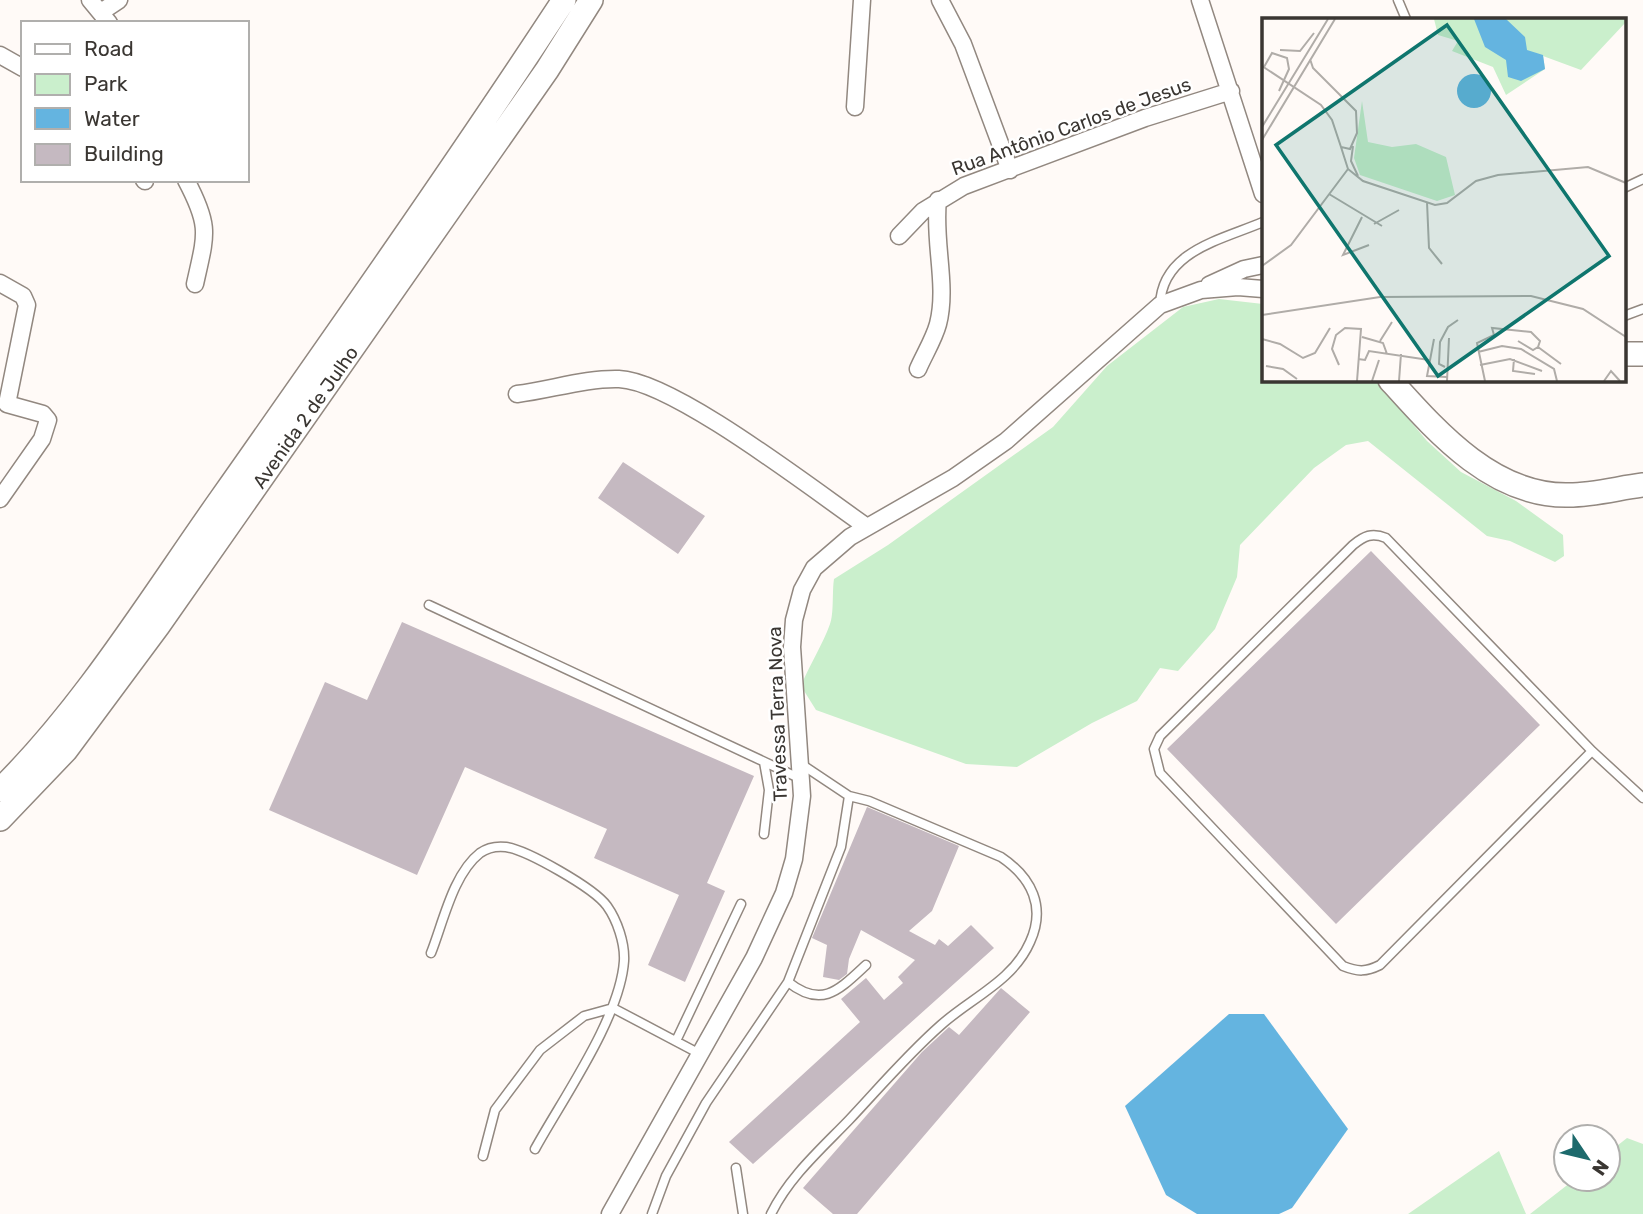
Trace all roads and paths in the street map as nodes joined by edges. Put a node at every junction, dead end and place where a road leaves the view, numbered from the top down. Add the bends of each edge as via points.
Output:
1 (119, 0) edge
2 (564, 0) edge
3 (591, 0) edge
4 (862, 0) edge
5 (940, 0) edge
6 (1200, 0) edge
7 (1398, 0) edge
8 (100, 11) edge
9 (1406, 18) edge
10 (0, 55) edge
11 (21, 64) edge
12 (1231, 91) junction
13 (855, 107) dead end
14 (1010, 170) junction
15 (1643, 180) edge
16 (187, 182) edge
17 (1626, 187) edge
18 (1262, 191) edge
19 (938, 200) junction
20 (1262, 222) edge
21 (899, 236) dead end
22 (1262, 265) edge
23 (0, 283) edge
24 (195, 284) dead end
25 (1262, 289) edge
26 (1201, 290) junction
27 (1160, 306) junction
28 (1643, 309) edge
29 (1626, 315) edge
30 (918, 369) dead end
31 (1392, 382) edge
32 (517, 394) dead end
33 (1643, 485) edge
34 (0, 499) edge
35 (867, 527) junction
36 (429, 605) dead end
37 (1592, 751) junction
38 (764, 762) junction
39 (801, 772) junction
40 (0, 790) edge
41 (849, 796) junction
42 (1643, 798) edge
43 (0, 820) edge
44 (764, 834) dead end
45 (741, 904) dead end
46 (431, 953) dead end
47 (866, 965) dead end
48 (788, 982) junction
49 (613, 1008) junction
50 (676, 1041) junction
51 (700, 1054) junction
52 (535, 1149) dead end
53 (483, 1156) dead end
54 (736, 1168) dead end
55 (610, 1214) edge
56 (652, 1214) edge
57 (743, 1214) edge
58 (771, 1214) edge

1 - 8 street
2 - 40 main road, Avenida 2 de Julho via 383,269 142,610 68,712
3 - 43 main road, Avenida 2 de Julho via 547,70 158,626 66,750
4 - 13 street
5 - 14 street via 963,44
6 - 12 street
7 - 9 lane
10 - 11 street
12 - 14 street, Rua Antônio Carlos de Jesus
12 - 18 street
14 - 19 street, Rua Antônio Carlos de Jesus
15 - 17 lane
16 - 24 street via 205,222
19 - 21 street, Rua Antônio Carlos de Jesus
19 - 30 street via 939,313
20 - 27 lane via 1183,257 1163,283
22 - 26 street
23 - 34 street via 23,296 27,305 7,404 43,414 47,420 42,439
25 - 26 street
26 - 27 street, Travessa Terra Nova
27 - 35 street, Travessa Terra Nova via 1006,441 953,478
28 - 29 lane
31 - 33 main road via 1459,451 1500,477 1535,491 1568,495
32 - 35 street via 596,381 636,383 743,441
35 - 39 street, Travessa Terra Nova via 824,557 797,604 792,648
36 - 38 lane
37 - 37 lane via 1386,538 1377,534 1364,536 1353,545 1160,736 1154,749 1160,773 1343,966 1356,971 1380,965
37 - 42 lane
38 - 39 lane
38 - 44 lane via 769,790
39 - 41 lane
39 - 51 street, Travessa Terra Nova via 799,832 784,893
41 - 48 lane via 841,847
41 - 58 lane via 1001,858 1028,881 1038,914 1021,958 913,1051 797,1174
45 - 50 lane
46 - 49 lane via 468,867 480,853 508,847 561,872 606,905 623,944 624,962
47 - 48 lane via 839,990 820,996 802,993
48 - 56 lane via 706,1103 666,1176
49 - 50 lane
49 - 52 lane
49 - 53 lane via 584,1016 540,1050 495,1110
50 - 51 lane
51 - 55 street, Travessa Terra Nova
54 - 57 lane

